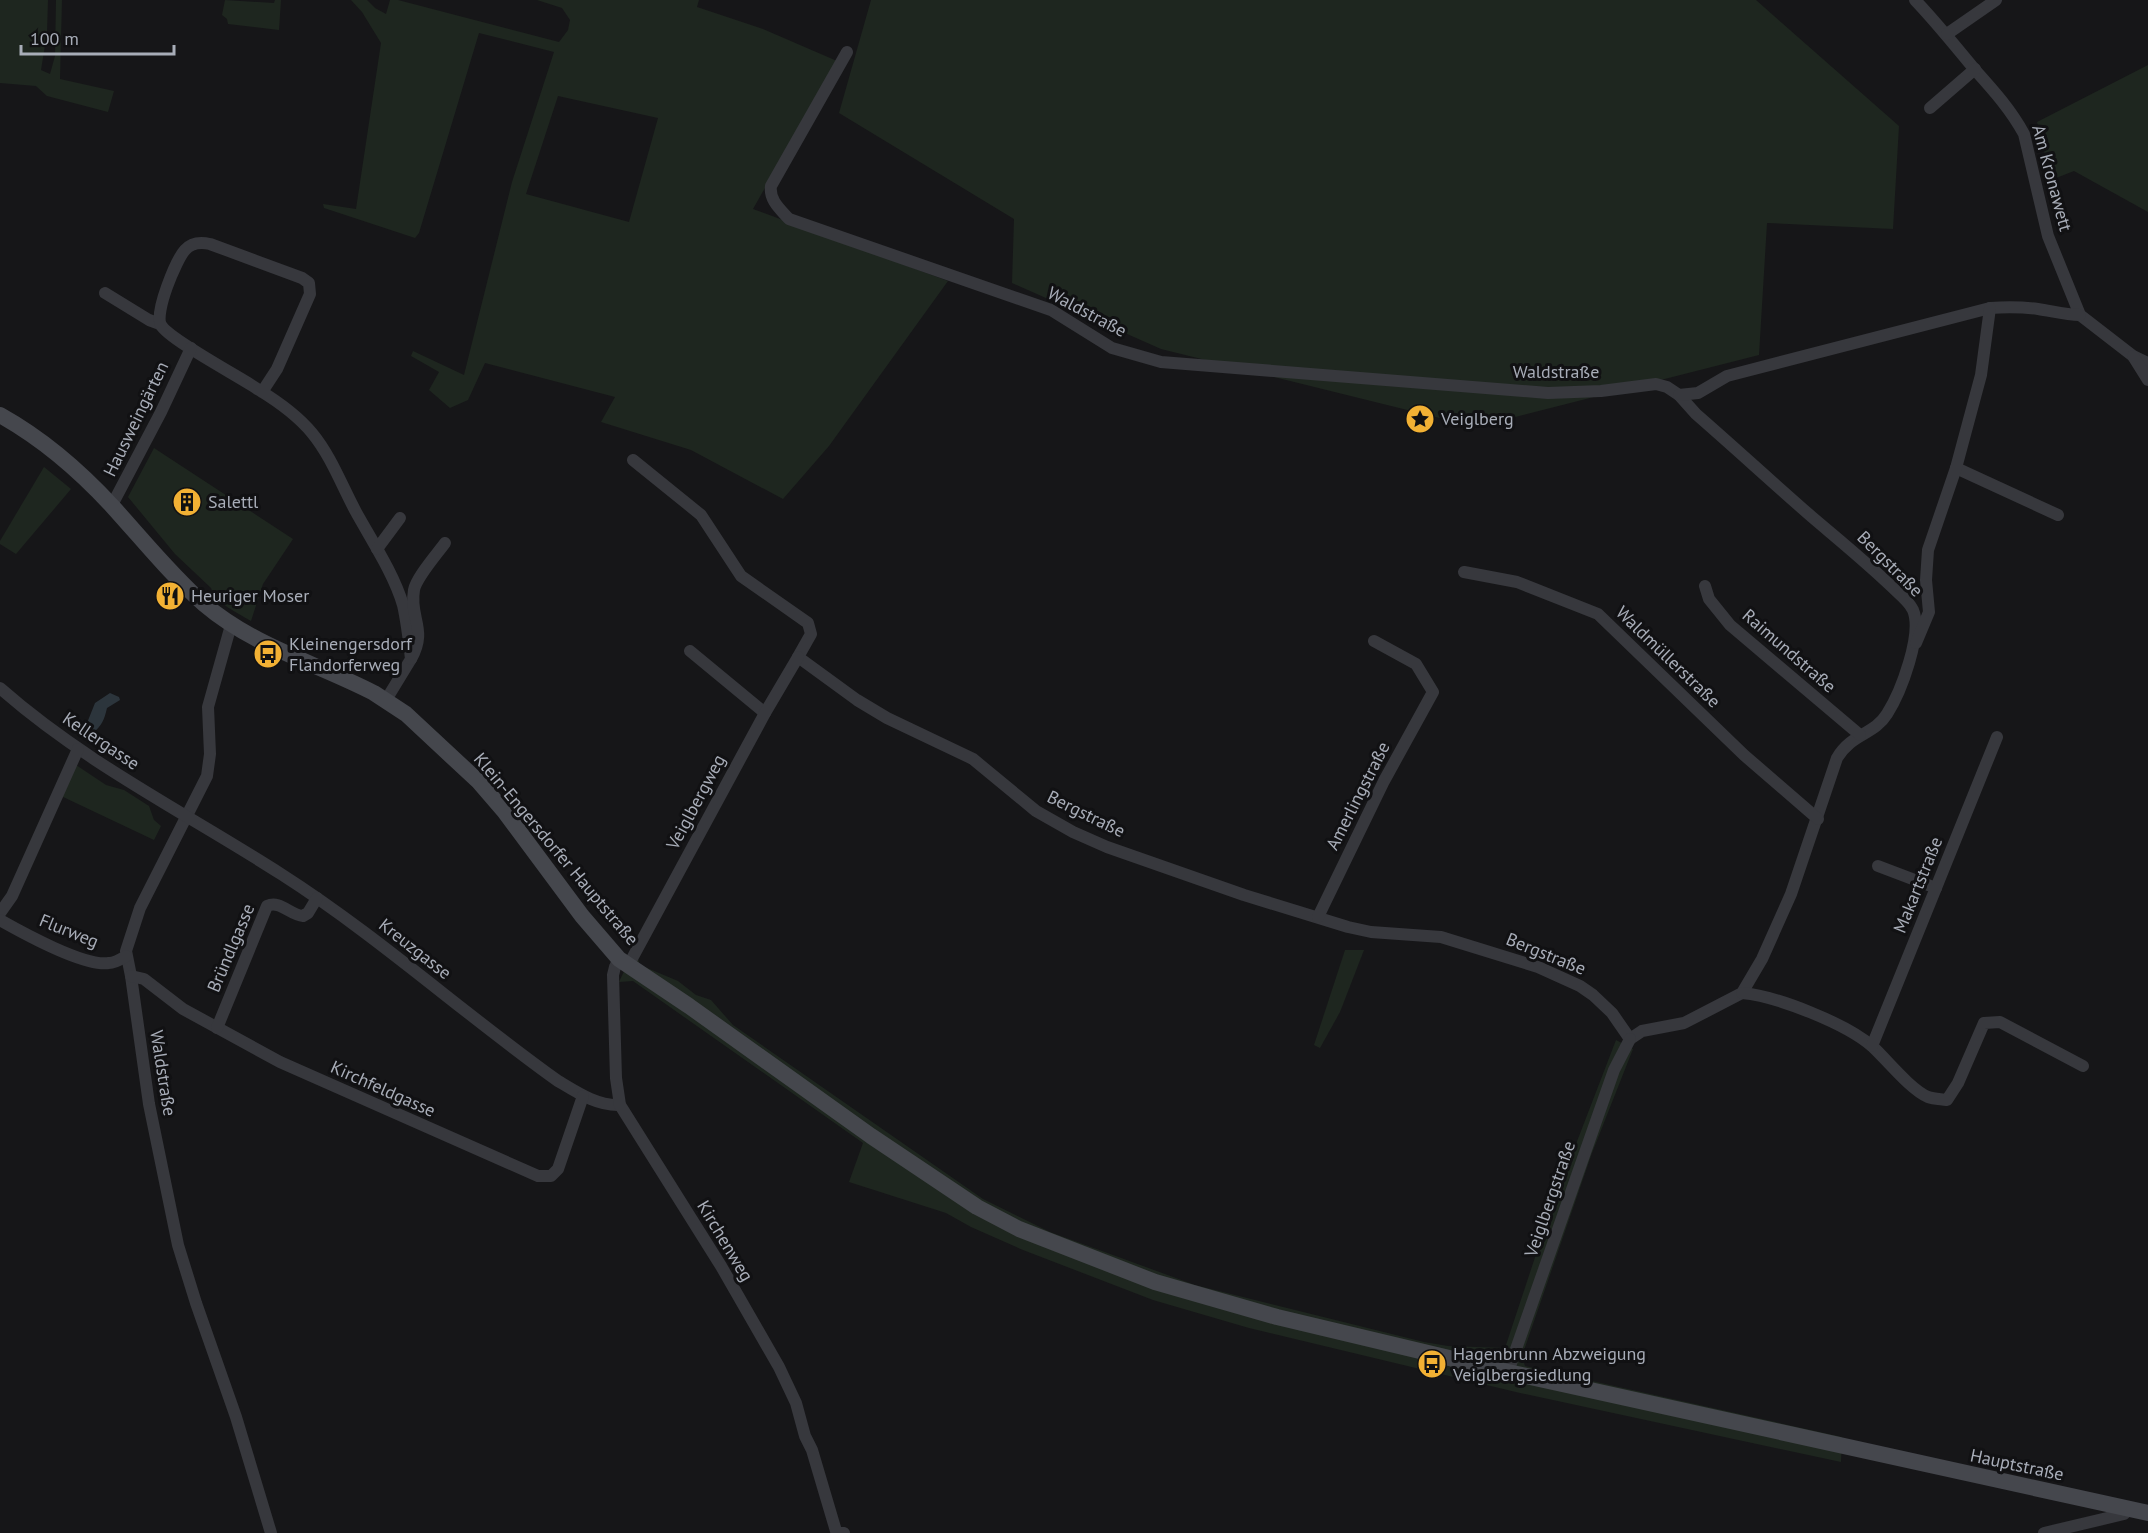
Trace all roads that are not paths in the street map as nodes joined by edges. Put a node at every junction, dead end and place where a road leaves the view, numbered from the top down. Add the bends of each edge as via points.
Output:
1 (1915, 0) edge
2 (1996, 0) edge
3 (1947, 34) junction
4 (847, 52) dead end
5 (1975, 69) junction
6 (1930, 108) dead end
7 (105, 293) dead end
8 (1990, 308) junction
9 (2080, 315) junction
10 (160, 324) junction
11 (191, 348) junction
12 (2133, 356) junction
13 (2148, 363) edge
14 (2148, 380) edge
15 (262, 392) junction
16 (1678, 395) junction
17 (0, 415) edge
18 (633, 460) dead end
19 (1956, 468) junction
20 (112, 506) junction
21 (2058, 515) dead end
22 (400, 518) dead end
23 (445, 543) dead end
24 (377, 549) junction
25 (1464, 572) dead end
26 (1705, 586) dead end
27 (231, 625) junction
28 (1374, 641) dead end
29 (1914, 650) junction
30 (690, 651) dead end
31 (798, 657) junction
32 (411, 659) junction
33 (0, 688) edge
34 (386, 700) junction
35 (765, 713) junction
36 (1860, 735) junction
37 (1997, 737) dead end
38 (78, 749) junction
39 (186, 817) junction
40 (1818, 819) junction
41 (1878, 866) dead end
42 (1936, 888) junction
43 (317, 898) junction
44 (0, 913) edge
45 (1318, 917) junction
46 (0, 920) edge
47 (126, 956) junction
48 (624, 962) junction
49 (131, 976) junction
50 (1742, 993) junction
51 (217, 1028) junction
52 (1630, 1039) junction
53 (1872, 1046) junction
54 (2083, 1066) dead end
55 (583, 1096) junction
56 (620, 1105) junction
57 (1508, 1372) junction
58 (2129, 1509) junction
59 (2148, 1513) edge
60 (271, 1533) edge
61 (844, 1533) edge
62 (2044, 1533) edge

1 - 3 street, Am Kronawett
2 - 3 street
3 - 5 street, Am Kronawett
4 - 16 street, Waldstraße via 771,186 774,202 789,219 1051,310 1112,348 1161,363 1548,393 1656,384
5 - 6 street
5 - 9 street, Am Kronawett via 2008,106 2024,134 2048,236
7 - 10 street, Hausweingärten
8 - 9 street
8 - 16 street via 1727,376 1698,393
8 - 19 street via 1981,375
9 - 12 street
10 - 11 street, Hausweingärten
10 - 15 street via 159,311 166,290 184,251 195,243 210,244 305,279 310,294 277,369
11 - 15 street, Hausweingärten
11 - 20 street, Hausweingärten
12 - 13 street
12 - 14 street
15 - 24 street, Hausweingärten via 308,428
16 - 29 street, Bergstraße via 1908,603 1914,618
17 - 20 main road, Klein-Engersdorfer Hauptstraße via 59,454
18 - 31 street via 701,515 741,576 808,623 812,634
19 - 21 street
19 - 29 street via 1928,550 1929,612
20 - 27 main road, Klein-Engersdorfer Hauptstraße via 178,580
22 - 24 street
23 - 32 street via 415,588 419,639
24 - 32 street, Hausweingärten via 401,600
25 - 40 street, Waldmüllerstraße via 1517,582 1598,614 1744,755
26 - 36 street, Raimundstraße via 1709,599 1730,625
27 - 34 main road, Klein-Engersdorfer Hauptstraße
27 - 39 street, Waldstraße via 208,707 208,769
28 - 45 street, Amerlingstraße via 1416,664 1433,692 1384,781
29 - 36 street, Bergstraße via 1887,715
30 - 35 street
31 - 35 street, Veiglbergweg
31 - 45 street, Bergstraße via 887,718 973,759 1036,811 1073,832 1244,895
32 - 34 street
33 - 38 street, Kellergasse
34 - 48 main road, Klein-Engersdorfer Hauptstraße via 429,734 494,799 582,916
35 - 48 street, Veiglbergweg
36 - 40 street, Bergstraße via 1849,741 1837,758
37 - 42 street, Makartstraße
38 - 39 street, Kellergasse
38 - 44 street via 16,887
39 - 43 street, Kreuzgasse
39 - 47 street, Waldstraße via 137,915
40 - 50 street, Bergstraße via 1785,909
41 - 42 street
42 - 53 street, Makartstraße
43 - 51 street, Bründlgasse via 303,916 276,904 267,906
43 - 55 street, Kreuzgasse via 541,1069
45 - 52 street, Bergstraße via 1363,931 1441,937 1538,967 1593,995
46 - 47 street, Flurweg via 80,958 106,964
47 - 49 street, Waldstraße
48 - 56 street, Kirchenweg via 615,967 613,975
48 - 57 main road, Klein-Engersdorfer Hauptstraße via 977,1207 1019,1229 1111,1267 1214,1300
49 - 51 street, Kirchfeldgasse via 144,979 178,1006
49 - 60 street, Waldstraße via 145,1084 178,1245
50 - 52 street via 1684,1023 1642,1031
50 - 53 street via 1817,1015
51 - 55 street, Kirchfeldgasse via 280,1062 538,1176 551,1176 558,1169
52 - 57 street, Veiglbergstraße via 1614,1070
53 - 54 street via 1928,1096 1947,1100 1984,1023 2000,1022
55 - 56 street, Kreuzgasse via 607,1105
56 - 61 street, Kirchenweg via 779,1367 796,1403 836,1531
57 - 58 main road, Hauptstraße
58 - 59 main road, Hauptstraße
58 - 62 street via 2124,1514

